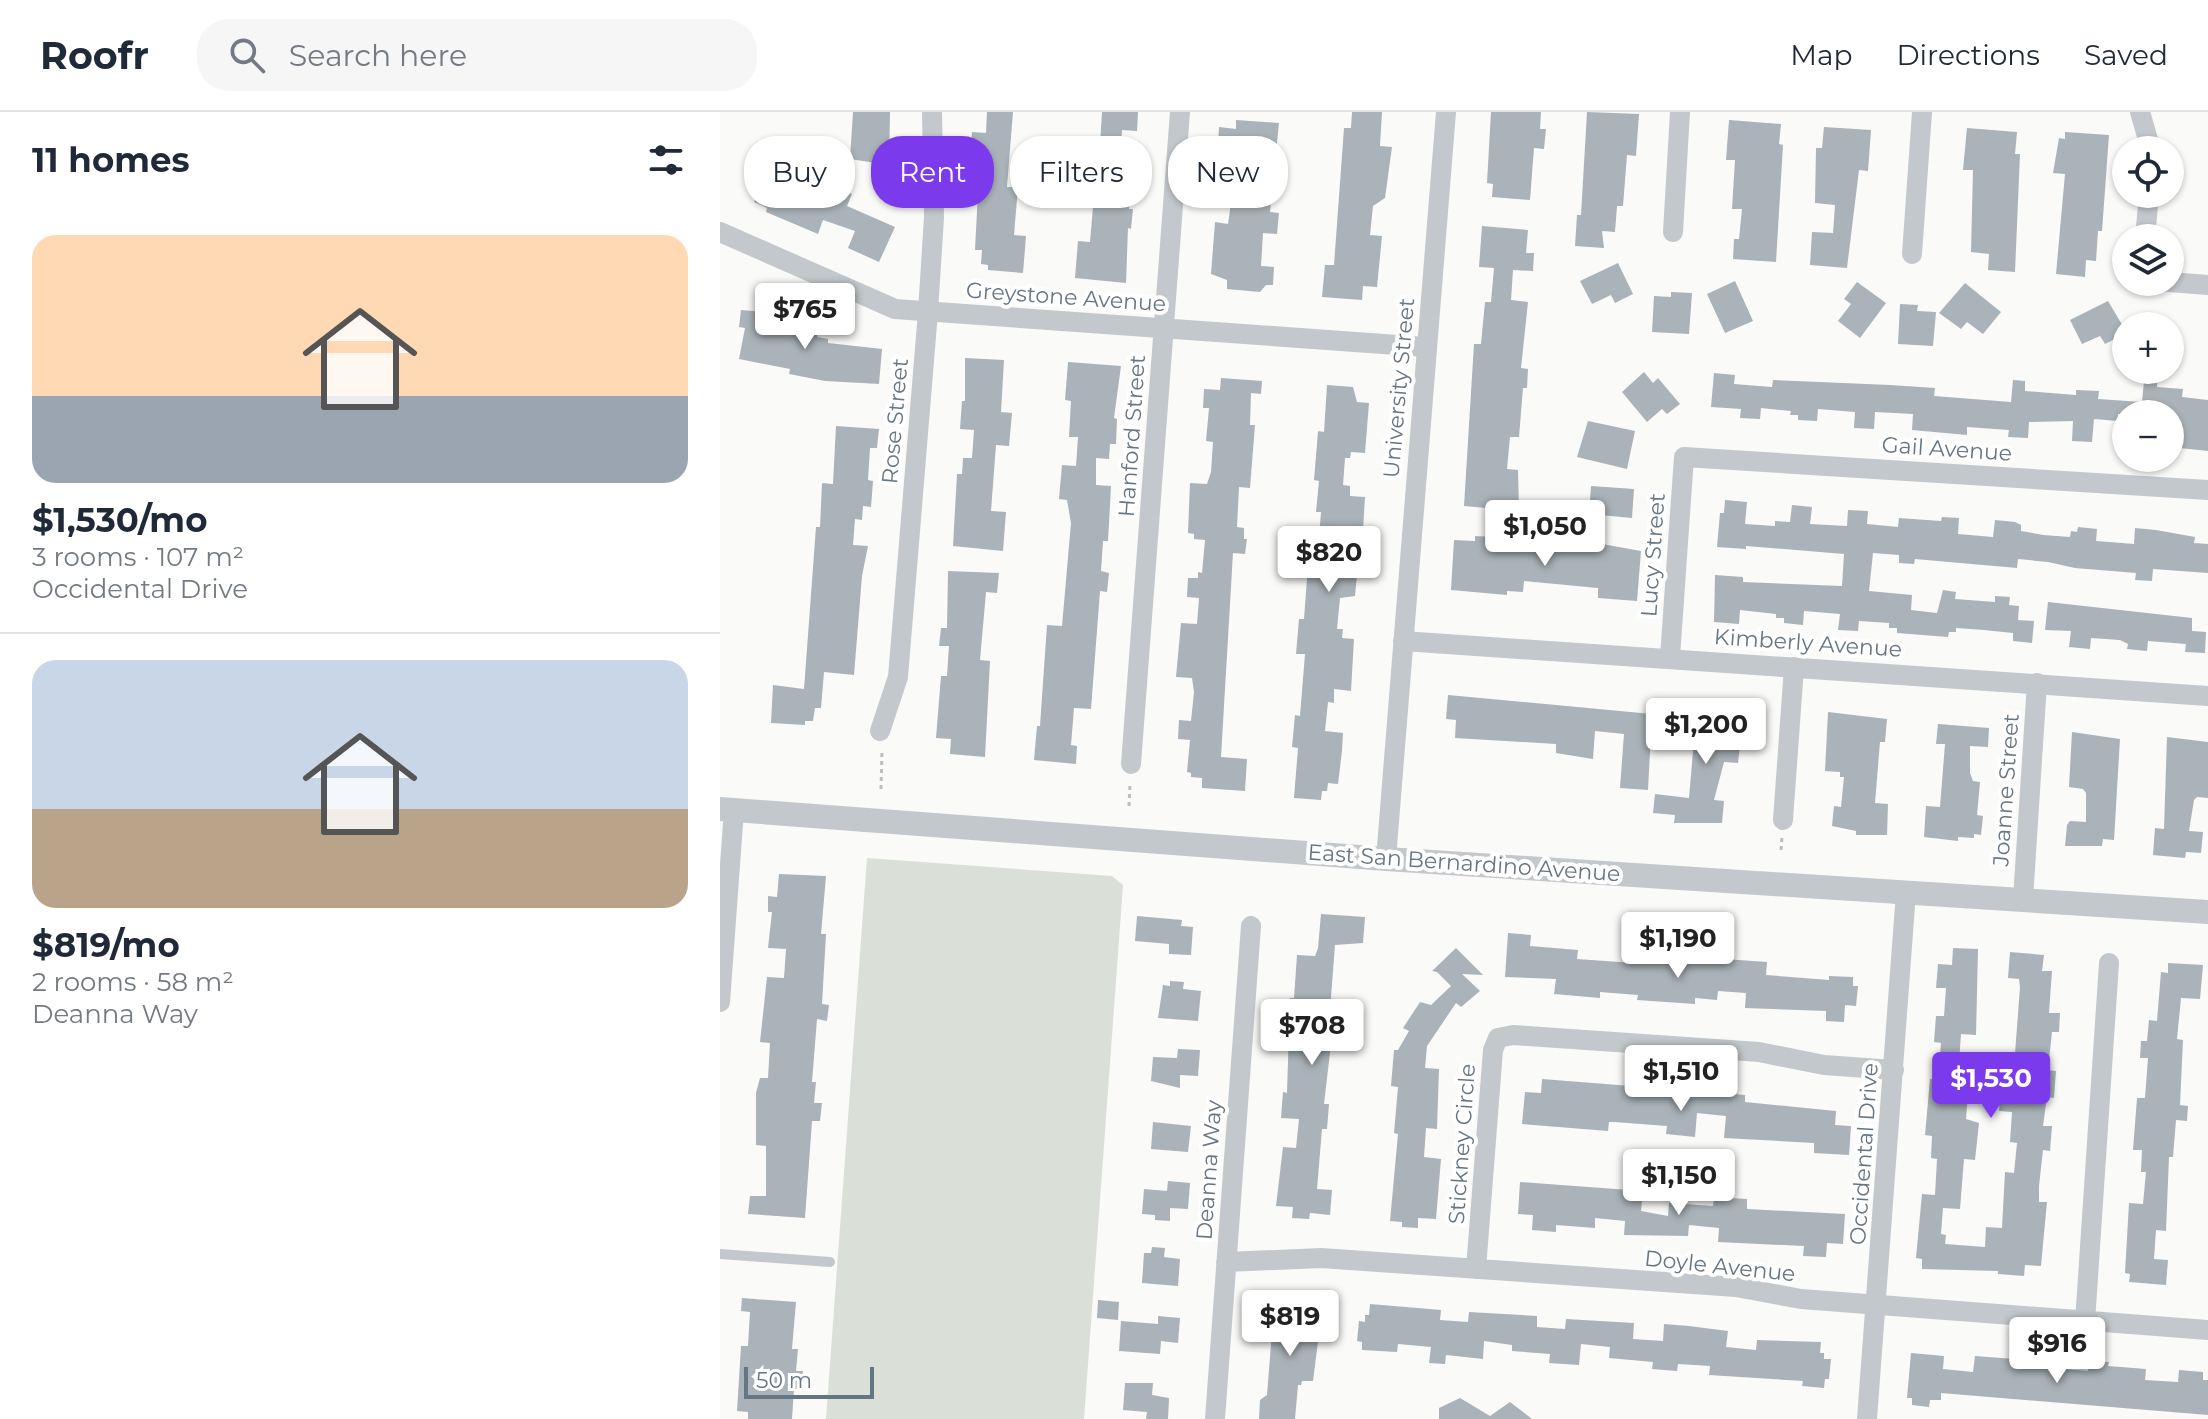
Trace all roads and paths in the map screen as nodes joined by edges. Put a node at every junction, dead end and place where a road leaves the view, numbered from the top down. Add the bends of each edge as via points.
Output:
1 (932, 112) edge
2 (1180, 112) edge
3 (1446, 112) edge
4 (1680, 112) edge
5 (1922, 112) edge
6 (2140, 112) edge
7 (2147, 136) edge
8 (720, 232) edge
9 (1673, 232) dead end
10 (1912, 254) dead end
11 (2184, 283) edge
12 (2208, 285) edge
13 (928, 312) junction
14 (1165, 328) junction
15 (1425, 347) junction
16 (1684, 457) joint
17 (2208, 490) edge
18 (1403, 641) junction
19 (1670, 657) junction
20 (1794, 667) junction
21 (2037, 683) junction
22 (2208, 696) edge
23 (880, 731) joint
24 (1131, 764) joint
25 (881, 789) dead end
26 (1129, 806) dead end
27 (727, 809) edge
28 (1783, 820) dead end
29 (1386, 859) junction
30 (1906, 892) junction
31 (2023, 899) junction
32 (2208, 912) edge
33 (1251, 926) dead end
34 (2109, 963) dead end
35 (720, 1002) edge
36 (1894, 1070) junction
37 (720, 1254) edge
38 (830, 1262) dead end
39 (1226, 1262) junction
40 (1476, 1269) junction
41 (1878, 1306) junction
42 (2085, 1322) junction
43 (2208, 1330) edge
44 (1215, 1419) edge
45 (1867, 1419) edge

1 - 13 street, Rose Street via 934,217
2 - 14 street, Hanford Street
3 - 15 street, University Street
4 - 9 street
5 - 10 street
6 - 7 street
8 - 13 street, Greystone Avenue via 883,306
11 - 12 street
13 - 14 street, Greystone Avenue
13 - 23 street, Rose Street via 898,677
14 - 15 street, Greystone Avenue
14 - 24 street, Hanford Street
15 - 18 street, University Street
16 - 17 street, Gail Avenue
16 - 19 street, Lucy Street
18 - 19 street, Kimberly Avenue
18 - 29 street, University Street
19 - 20 street, Kimberly Avenue
20 - 21 street, Kimberly Avenue
20 - 28 street
21 - 22 street, Kimberly Avenue
21 - 31 street, Joanne Street
23 - 25 path
24 - 26 path
27 - 29 street, East San Bernardino Avenue
27 - 35 street
29 - 30 street, East San Bernardino Avenue
30 - 31 street, East San Bernardino Avenue
30 - 36 street, Occidental Drive
31 - 32 street, East San Bernardino Avenue
33 - 39 street, Deanna Way
34 - 42 street
36 - 40 street, Stickney Circle via 1824,1065 1759,1052 1498,1038
36 - 41 street, Occidental Drive
37 - 38 lane
39 - 40 street, Doyle Avenue via 1321,1258
39 - 44 street, Deanna Way
40 - 41 street, Doyle Avenue via 1736,1287
41 - 42 street, Doyle Avenue
41 - 45 street, Occidental Drive
42 - 43 street, Doyle Avenue

